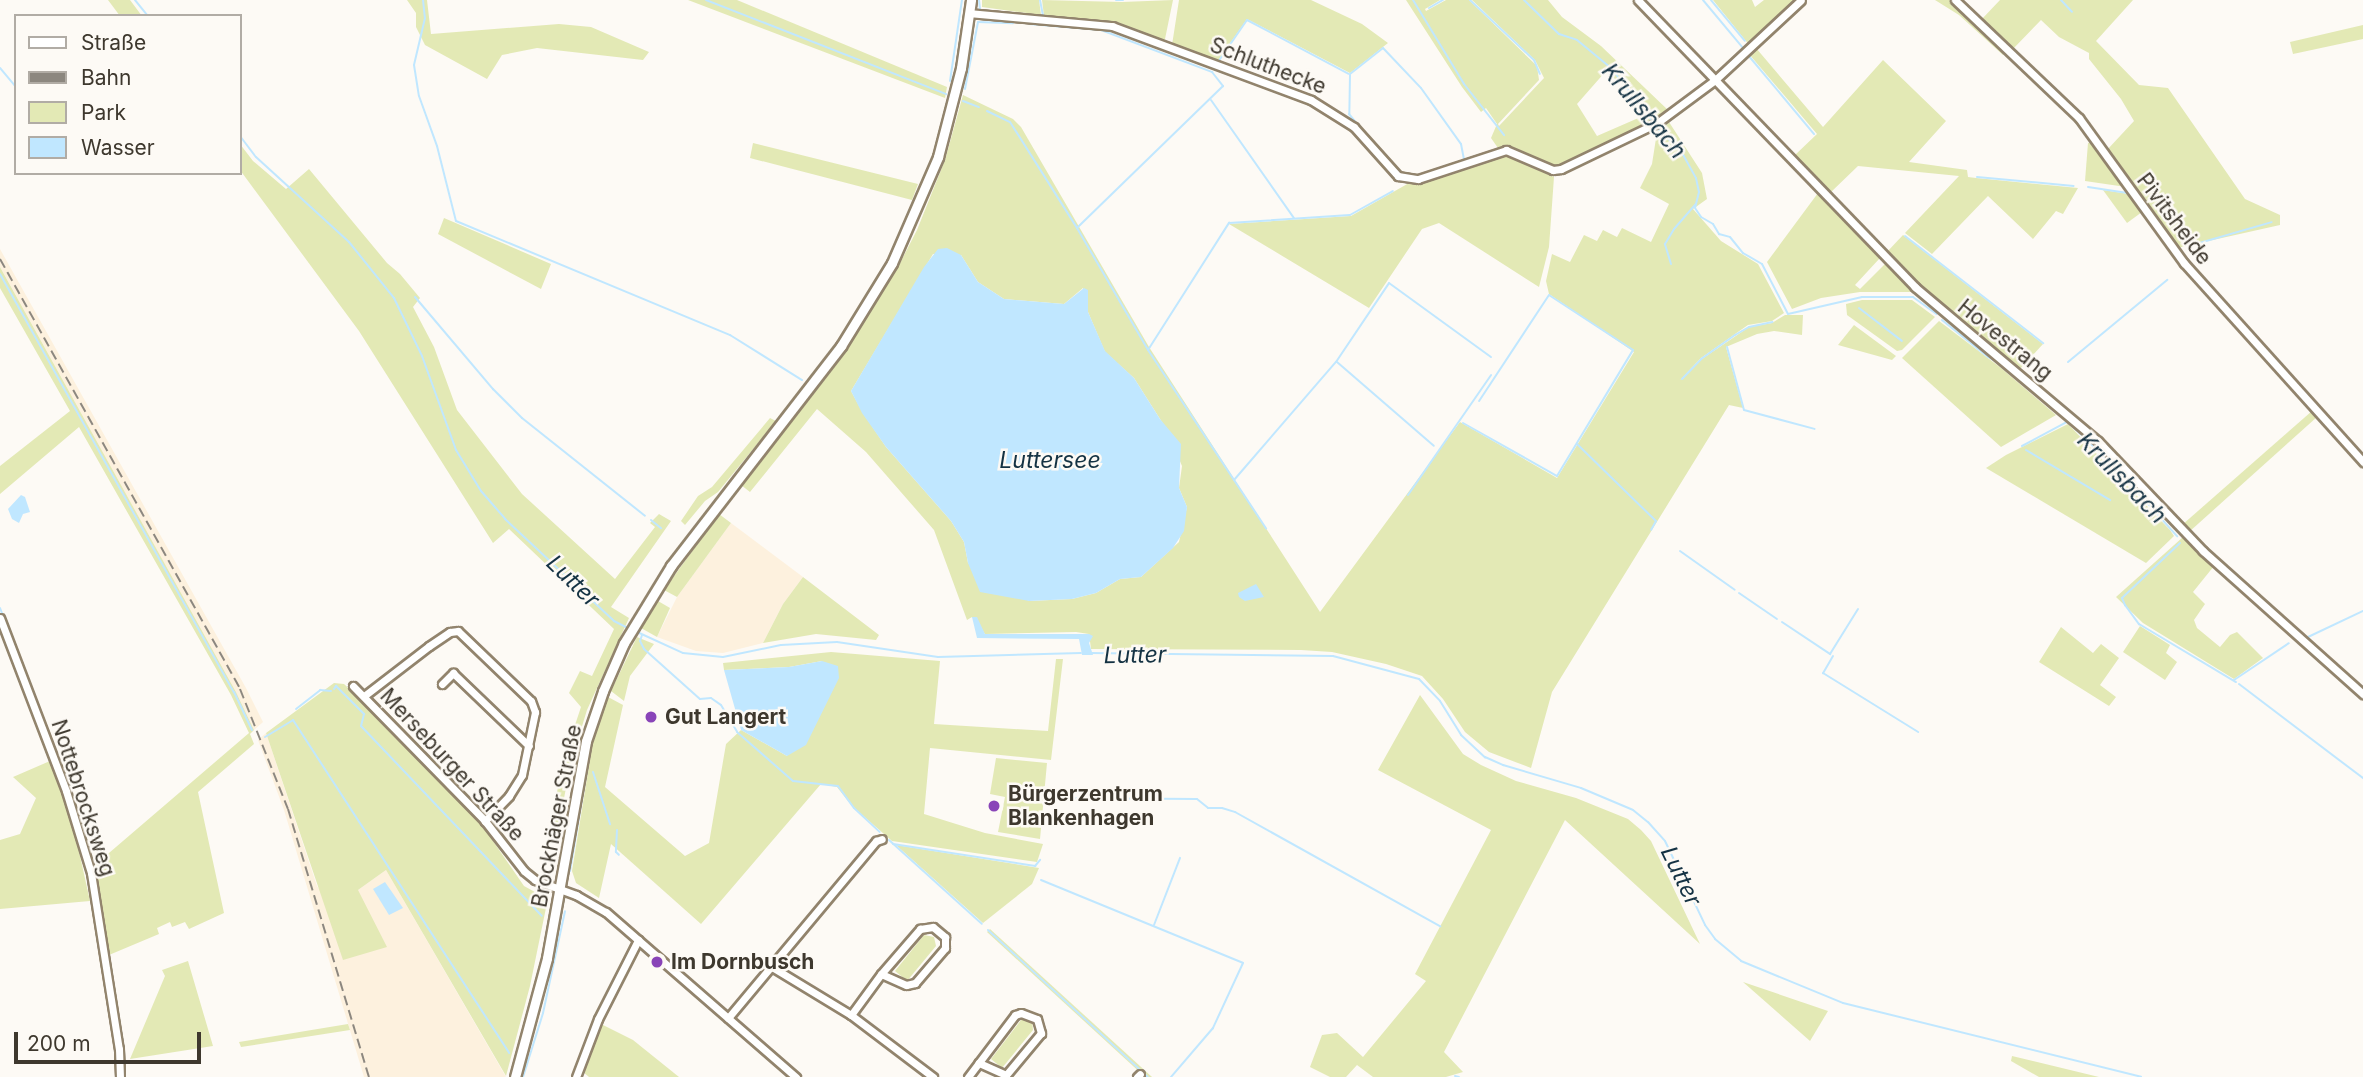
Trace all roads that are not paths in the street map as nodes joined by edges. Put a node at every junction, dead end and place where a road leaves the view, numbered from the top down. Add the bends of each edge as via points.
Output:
1 (971, 0) edge
2 (1638, 0) edge
3 (1801, 0) edge
4 (1955, 0) edge
5 (970, 13) junction
6 (1715, 80) junction
7 (2363, 462) edge
8 (0, 618) edge
9 (442, 684) dead end
10 (353, 686) dead end
11 (2363, 694) edge
12 (364, 696) junction
13 (529, 746) junction
14 (485, 821) junction
15 (882, 839) dead end
16 (560, 890) junction
17 (638, 940) junction
18 (772, 967) junction
19 (881, 974) junction
20 (851, 1015) junction
21 (728, 1018) junction
22 (979, 1063) junction
23 (120, 1077) edge
24 (515, 1077) edge
25 (576, 1077) edge
26 (796, 1077) edge
27 (933, 1077) edge
28 (968, 1077) edge

1 - 5 main road, Brockhäger Straße
2 - 6 street, Hovestrang
3 - 6 street, Schluthecke
4 - 7 street, Pivitsheide via 2078,118 2184,263
5 - 6 street, Schluthecke via 1112,26 1311,100 1354,127 1390,168 1405,178 1418,179 1506,150 1557,170 1655,125
5 - 16 main road, Brockhäger Straße via 948,122 911,227 872,299 841,346 679,555 624,643 586,741
6 - 11 street, Hovestrang via 1915,287 2098,441 2203,551
8 - 23 street, Nottebrocksweg via 88,862
9 - 13 street via 453,673
10 - 12 street, Merseburger Straße
12 - 13 street via 429,646 458,631 531,701 535,712
12 - 14 street, Merseburger Straße
13 - 14 street via 516,787
14 - 16 street, Merseburger Straße via 524,871
15 - 18 street
16 - 17 street, Merseburger Straße via 592,902
16 - 24 main road, Brockhäger Straße via 541,988
17 - 21 street, Merseburger Straße
17 - 25 street
18 - 20 street
18 - 21 street
19 - 19 street via 906,985 915,983 945,948 945,937 933,927 920,929
19 - 20 street
20 - 27 street
21 - 26 street, Merseburger Straße
22 - 22 street via 1006,1075 1041,1033 1037,1020 1015,1015
22 - 28 street

